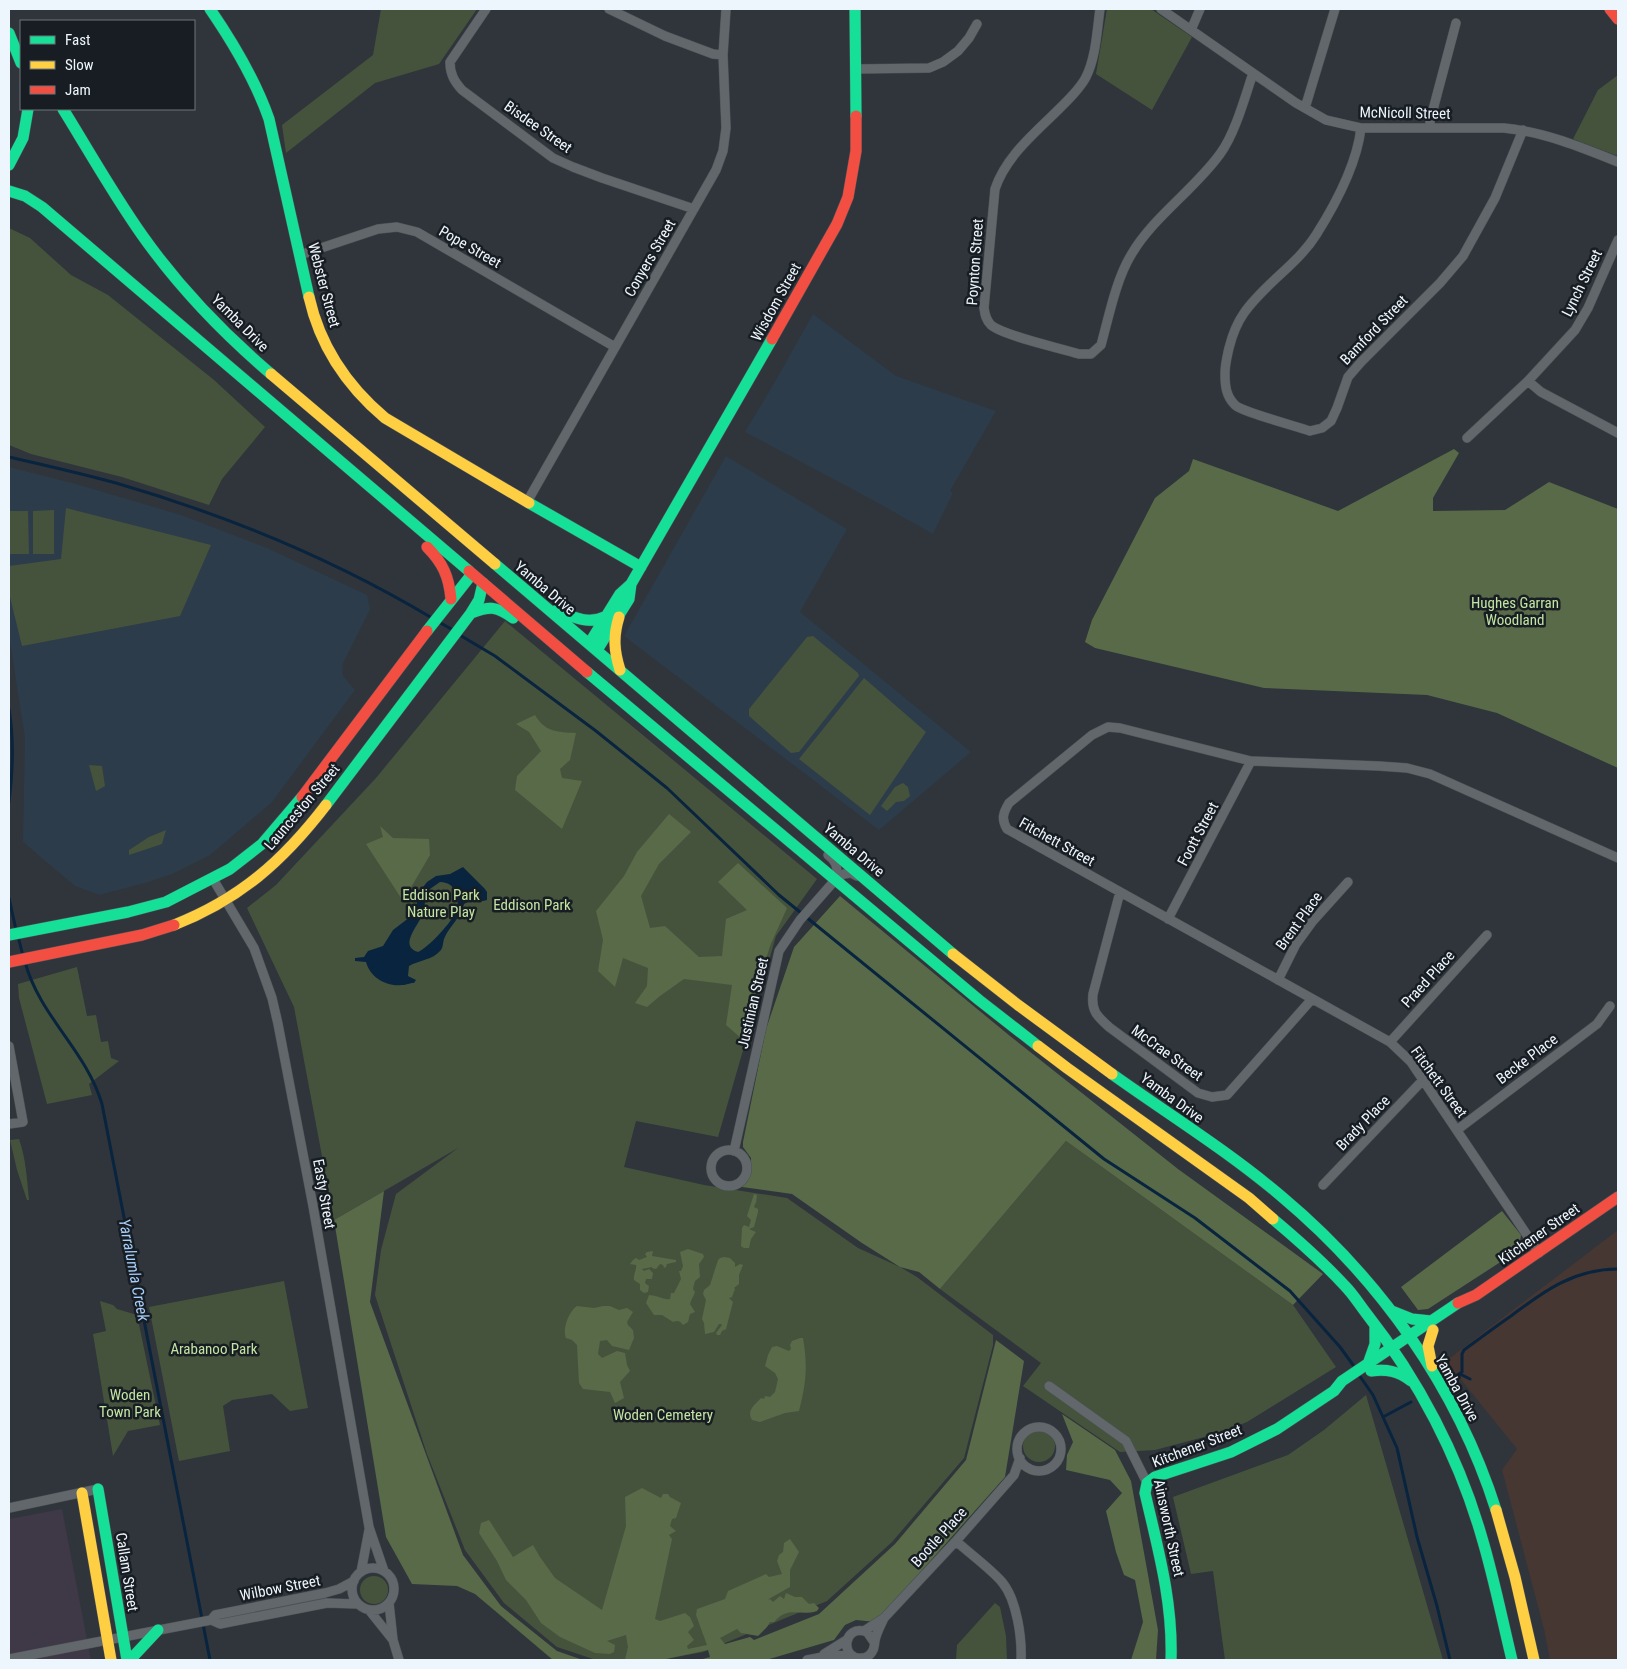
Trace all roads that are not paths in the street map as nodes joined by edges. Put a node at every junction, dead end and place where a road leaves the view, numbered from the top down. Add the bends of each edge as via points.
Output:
1 (210, 9) edge
2 (486, 9) edge
3 (609, 9) edge
4 (726, 9) edge
5 (855, 9) edge
6 (1100, 9) edge
7 (1162, 9) edge
8 (1200, 9) edge
9 (1336, 9) edge
10 (1610, 9) edge
11 (1618, 19) edge
12 (9, 22) edge
13 (1456, 23) dead end
14 (977, 24) dead end
15 (1191, 30) junction
16 (9, 33) edge
17 (20, 40) edge
18 (723, 55) junction
19 (20, 60) edge
20 (855, 69) junction
21 (1254, 73) junction
22 (1305, 108) junction
23 (28, 110) edge
24 (64, 110) edge
25 (1362, 128) junction
26 (1430, 128) junction
27 (1523, 130) junction
28 (1618, 162) edge
29 (9, 164) edge
30 (9, 192) edge
31 (694, 209) junction
32 (1618, 240) edge
33 (300, 254) junction
34 (615, 347) junction
35 (1528, 381) junction
36 (1618, 433) edge
37 (1467, 438) dead end
38 (527, 502) junction
39 (393, 507) junction
40 (491, 561) junction
41 (641, 567) junction
42 (472, 574) junction
43 (484, 584) junction
44 (451, 599) junction
45 (536, 600) junction
46 (613, 617) junction
47 (468, 618) junction
48 (548, 638) junction
49 (593, 647) junction
50 (578, 664) junction
51 (620, 670) junction
52 (1251, 760) junction
53 (815, 836) junction
54 (1618, 858) edge
55 (213, 879) junction
56 (836, 879) junction
57 (1348, 882) dead end
58 (870, 883) junction
59 (1120, 892) junction
60 (226, 900) junction
61 (1168, 919) junction
62 (9, 935) edge
63 (1487, 935) dead end
64 (11, 961) edge
65 (1278, 980) junction
66 (1312, 999) junction
67 (1610, 1006) dead end
68 (1390, 1042) junction
69 (9, 1046) edge
70 (1423, 1080) junction
71 (9, 1124) edge
72 (1456, 1130) junction
73 (734, 1151) junction
74 (1323, 1185) dead end
75 (1618, 1197) edge
76 (1539, 1253) junction
77 (1389, 1310) junction
78 (1375, 1325) junction
79 (1432, 1326) junction
80 (1411, 1340) junction
81 (1394, 1351) junction
82 (1370, 1368) junction
83 (1433, 1372) junction
84 (1414, 1383) junction
85 (1049, 1386) dead end
86 (1020, 1458) junction
87 (1029, 1468) junction
88 (1014, 1474) junction
89 (1147, 1483) junction
90 (98, 1489) joint
91 (82, 1492) junction
92 (9, 1508) edge
93 (369, 1527) junction
94 (956, 1541) junction
95 (384, 1571) junction
96 (362, 1572) junction
97 (354, 1581) junction
98 (389, 1603) junction
99 (358, 1604) junction
100 (369, 1610) junction
101 (884, 1618) junction
102 (211, 1620) junction
103 (158, 1630) junction
104 (864, 1631) junction
105 (123, 1637) junction
106 (848, 1639) junction
107 (108, 1640) junction
108 (393, 1640) junction
109 (874, 1645) junction
110 (820, 1657) junction
111 (858, 1658) edge
112 (9, 1659) edge
113 (111, 1660) edge
114 (128, 1660) edge
115 (399, 1660) edge
116 (807, 1660) edge
117 (876, 1660) edge
118 (1021, 1660) edge
119 (1171, 1660) edge
120 (1512, 1660) edge
121 (1534, 1660) edge

1 - 33 main road, Webster Street via 243,57 262,97
2 - 31 street, Bisdee Street via 450,62 452,76 462,90 553,158 573,168
3 - 18 street via 665,36
4 - 18 street, Conyers Street
5 - 20 main road, Wisdom Street
6 - 21 street, Poynton Street via 1092,61 1086,76 1074,94 1009,161 995,189 984,308 986,319 1004,332 1080,354 1090,354 1100,345 1131,254 1222,152
7 - 15 street, McNicoll Street
8 - 15 street
9 - 22 street
10 - 11 main road
12 - 17 main road
13 - 26 street
14 - 20 street via 958,51 929,68
15 - 21 street, McNicoll Street
16 - 19 main road
18 - 31 street, Conyers Street via 726,128 723,151
20 - 41 main road, Wisdom Street via 856,151 848,197 837,224
21 - 22 street, McNicoll Street
22 - 25 street, McNicoll Street via 1326,120
23 - 29 main road via 21,142
24 - 40 main road, Yamba Drive via 140,231 190,295 222,329
25 - 26 street, McNicoll Street
25 - 27 street, Bamford Street via 1354,161 1315,237 1244,313 1233,335 1225,364 1227,396 1236,407 1310,431 1322,428 1330,421 1348,377 1463,256 1495,198
26 - 27 street, McNicoll Street
27 - 28 street, McNicoll Street
30 - 39 main road via 25,196 42,207
31 - 34 street, Conyers Street
32 - 35 street, Lynch Street via 1575,330
33 - 34 street, Pope Street via 378,229 397,227 417,232
33 - 38 main road, Webster Street via 318,328 343,374 364,400 385,418
34 - 38 street, Conyers Street
35 - 36 street via 1541,392
35 - 37 street, Lynch Street
38 - 41 main road, Webster Street
39 - 42 main road
39 - 44 main road via 446,569
40 - 42 main road, Launceston Street
40 - 43 main road, Launceston Street
40 - 45 main road, Yamba Drive
41 - 46 main road, Wisdom Street via 631,584 620,594
42 - 43 main road
42 - 44 main road, Launceston Street
43 - 47 main road, Launceston Street
43 - 48 main road
44 - 55 main road, Launceston Street via 294,808 262,844
45 - 46 main road via 588,622
45 - 49 main road, Yamba Drive
46 - 49 main road, Wisdom Street
46 - 51 main road via 613,649
47 - 48 main road via 491,607 524,628
47 - 60 main road, Launceston Street via 312,823 281,858
48 - 50 main road
49 - 50 main road, Wisdom Street
49 - 51 main road, Yamba Drive
50 - 56 main road
51 - 53 main road, Yamba Drive
52 - 54 street, Fitchett Street via 1407,768 1430,774
52 - 59 street, Fitchett Street via 1108,727 1092,735 1009,803 1002,819 1007,830
52 - 61 street, Foott Street
53 - 56 street via 823,851 835,861
53 - 58 main road, Yamba Drive
55 - 60 street, Easty Street
55 - 62 main road, Launceston Street via 166,902 145,908
56 - 58 street via 851,873
56 - 73 street, Justinian Street via 800,920 779,951
56 - 78 main road via 979,1000 1067,1068 1249,1198 1346,1287
57 - 65 street, Brent Place via 1296,944
58 - 77 main road, Yamba Drive via 1026,1012 1286,1201 1341,1253
59 - 61 street, Fitchett Street
59 - 66 street, McCrae Street via 1092,1005 1097,1016 1109,1027 1198,1093 1212,1097 1227,1095
60 - 64 main road, Launceston Street via 197,916 142,935
60 - 93 street, Easty Street via 254,948 278,1024
61 - 65 street, Fitchett Street
63 - 68 street, Praed Place
65 - 66 street, Fitchett Street
66 - 68 street, Fitchett Street
67 - 72 street, Becke Place via 1597,1024
68 - 70 street, Fitchett Street via 1411,1062
69 - 71 street via 23,1122
70 - 72 street, Fitchett Street
70 - 74 street, Brady Place
72 - 76 street, Fitchett Street
73 - 73 street via 745,1160 746,1175 734,1186 723,1185 710,1171 711,1163 720,1152
75 - 76 main road, Kitchener Street
76 - 79 main road, Kitchener Street via 1465,1299
77 - 79 main road
77 - 80 main road, Yamba Drive
78 - 81 main road
78 - 82 main road
79 - 80 main road, Kitchener Street
79 - 83 main road via 1428,1346
80 - 81 main road, Kitchener Street
80 - 83 main road, Yamba Drive
81 - 82 main road, Kitchener Street
81 - 84 main road
82 - 84 main road via 1402,1373
82 - 89 main road, Kitchener Street via 1342,1381 1334,1391 1277,1429 1231,1452 1155,1477
83 - 121 main road, Yamba Drive via 1470,1441 1489,1489
84 - 120 main road via 1431,1412 1470,1502 1487,1554
85 - 89 street, Ainsworth Street via 1126,1441
86 - 87 street
86 - 87 street, Bootle Place via 1018,1444 1028,1430 1042,1427 1055,1434 1061,1446 1055,1463 1043,1470
86 - 88 street, Bootle Place
87 - 88 street, Bootle Place
88 - 94 street, Bootle Place
89 - 119 main road, Ainsworth Street via 1145,1494 1169,1600
90 - 91 street
90 - 105 main road, Callam Street
91 - 92 street
91 - 107 main road, Callam Street
93 - 95 street, Easty Street
93 - 96 street, Easty Street
94 - 101 street, Bootle Place
94 - 118 street via 1008,1591 1017,1620
95 - 96 street via 372,1568
95 - 98 street via 393,1582 393,1597
96 - 97 street
97 - 99 street via 352,1593
97 - 102 street, Wilbow Street via 325,1593 215,1615
98 - 100 street via 380,1609
98 - 108 street
99 - 100 street
99 - 102 street, Wilbow Street via 327,1603 220,1624
100 - 108 street
101 - 104 street, Bootle Place
101 - 109 street, Bootle Place
102 - 103 street, Wilbow Street
103 - 105 street, Wilbow Street
103 - 114 main road
104 - 106 street via 854,1632
104 - 109 street via 870,1635
105 - 107 street, Wilbow Street
105 - 114 main road, Callam Street
106 - 110 street
106 - 111 street via 848,1650
107 - 112 street, Wilbow Street
107 - 113 main road, Callam Street
108 - 115 street
109 - 111 street via 868,1656
109 - 117 street
110 - 111 street
110 - 116 street

